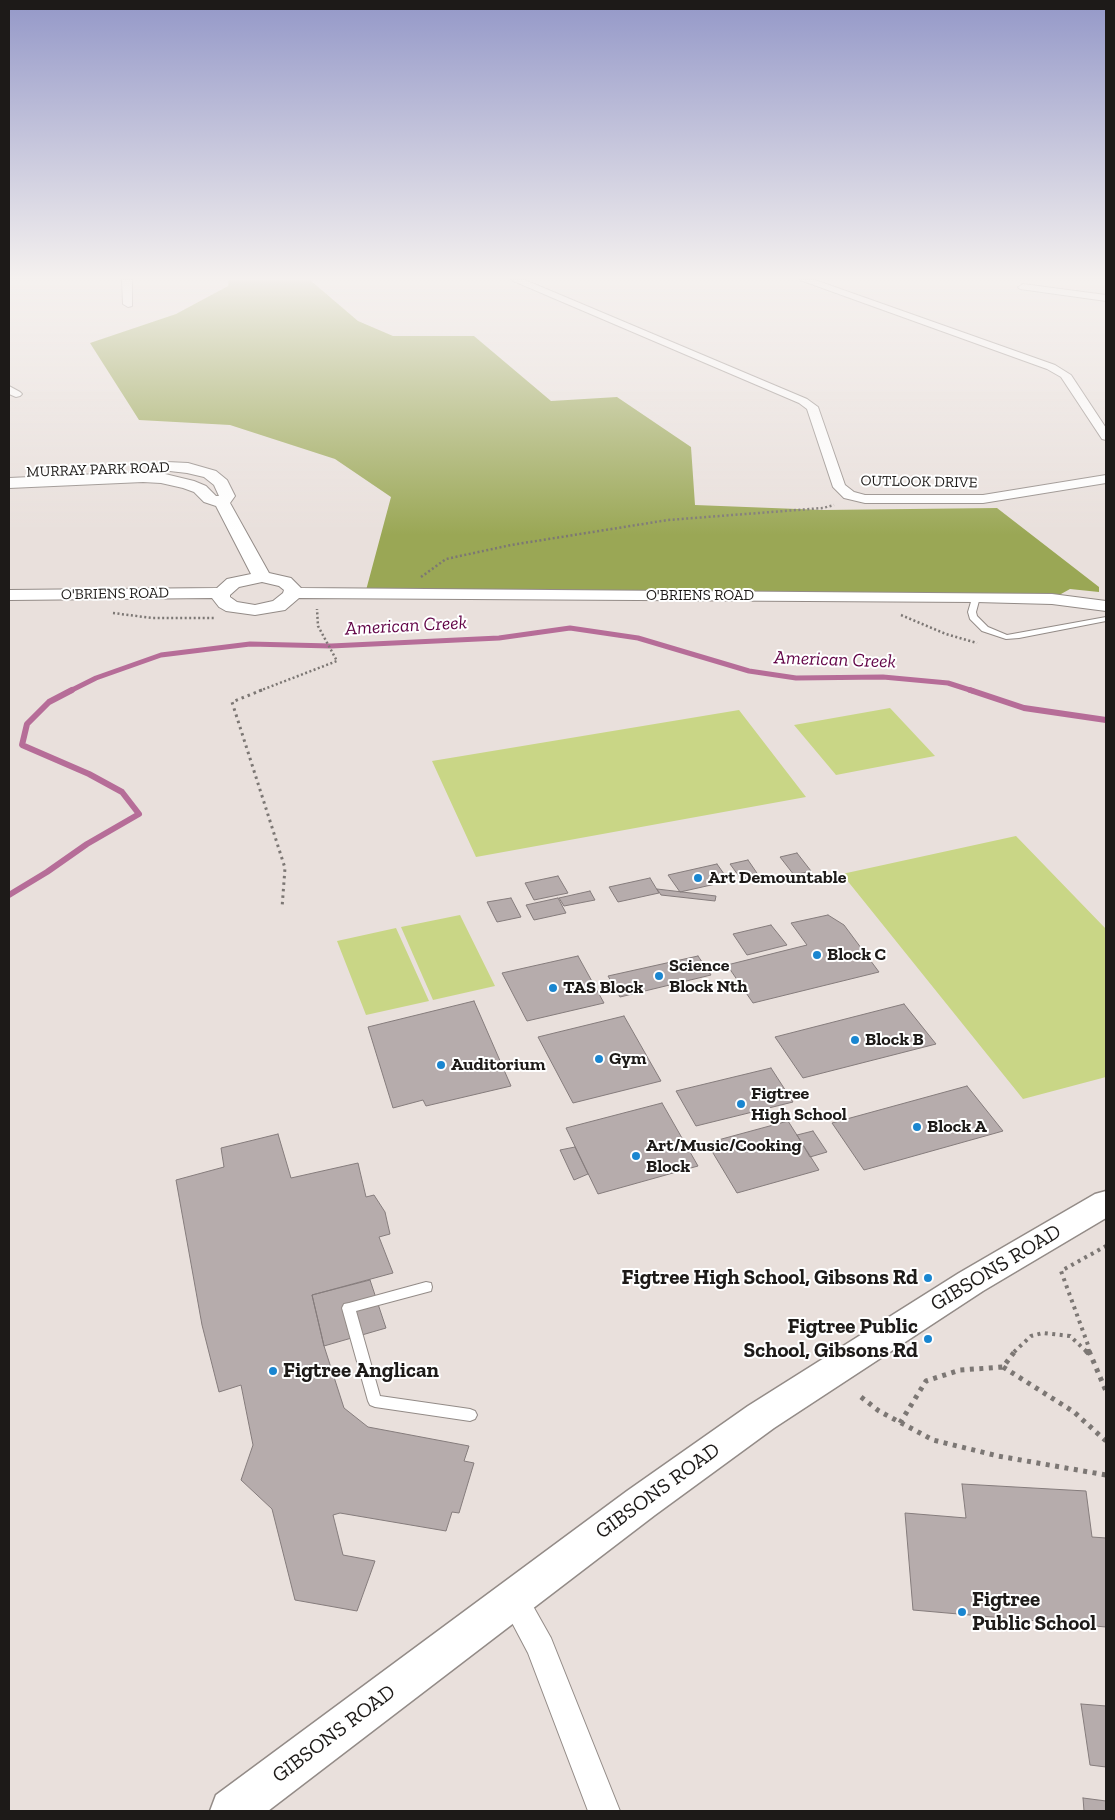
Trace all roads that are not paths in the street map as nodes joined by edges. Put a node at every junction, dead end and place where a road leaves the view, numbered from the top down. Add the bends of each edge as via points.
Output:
1 (717, 365) edge
2 (1048, 365) edge
3 (1106, 436) edge
4 (9, 472) edge
5 (1106, 480) edge
6 (9, 483) edge
7 (222, 503) junction
8 (262, 577) junction
9 (222, 593) junction
10 (293, 593) junction
11 (9, 595) edge
12 (976, 597) junction
13 (1106, 606) edge
14 (1106, 619) edge
15 (1106, 1204) edge
16 (426, 1287) dead end
17 (470, 1415) dead end
18 (514, 1600) junction
19 (232, 1811) edge
20 (604, 1811) edge

1 - 5 street, OUTLOOK DRIVE via 812,407 839,487 849,495 865,499 983,499
2 - 3 street via 1065,375
4 - 7 street, MURRAY PARK ROAD via 151,466 188,468 210,474 221,483 227,496
6 - 7 street, MURRAY PARK ROAD via 161,478 188,484
7 - 8 street, MURRAY PARK ROAD
8 - 9 street, O'BRIENS ROAD via 233,583
8 - 10 street, O'BRIENS ROAD via 286,582
9 - 10 street via 221,598 232,607 255,610 279,606
9 - 11 street, O'BRIENS ROAD
10 - 12 street, O'BRIENS ROAD
12 - 13 street, O'BRIENS ROAD via 1052,599
12 - 14 lane via 972,617 985,629 1006,637
15 - 18 main road, GIBSONS ROAD via 971,1282 761,1417
16 - 17 lane via 349,1308 375,1401
18 - 19 main road, GIBSONS ROAD
18 - 20 street via 541,1648

